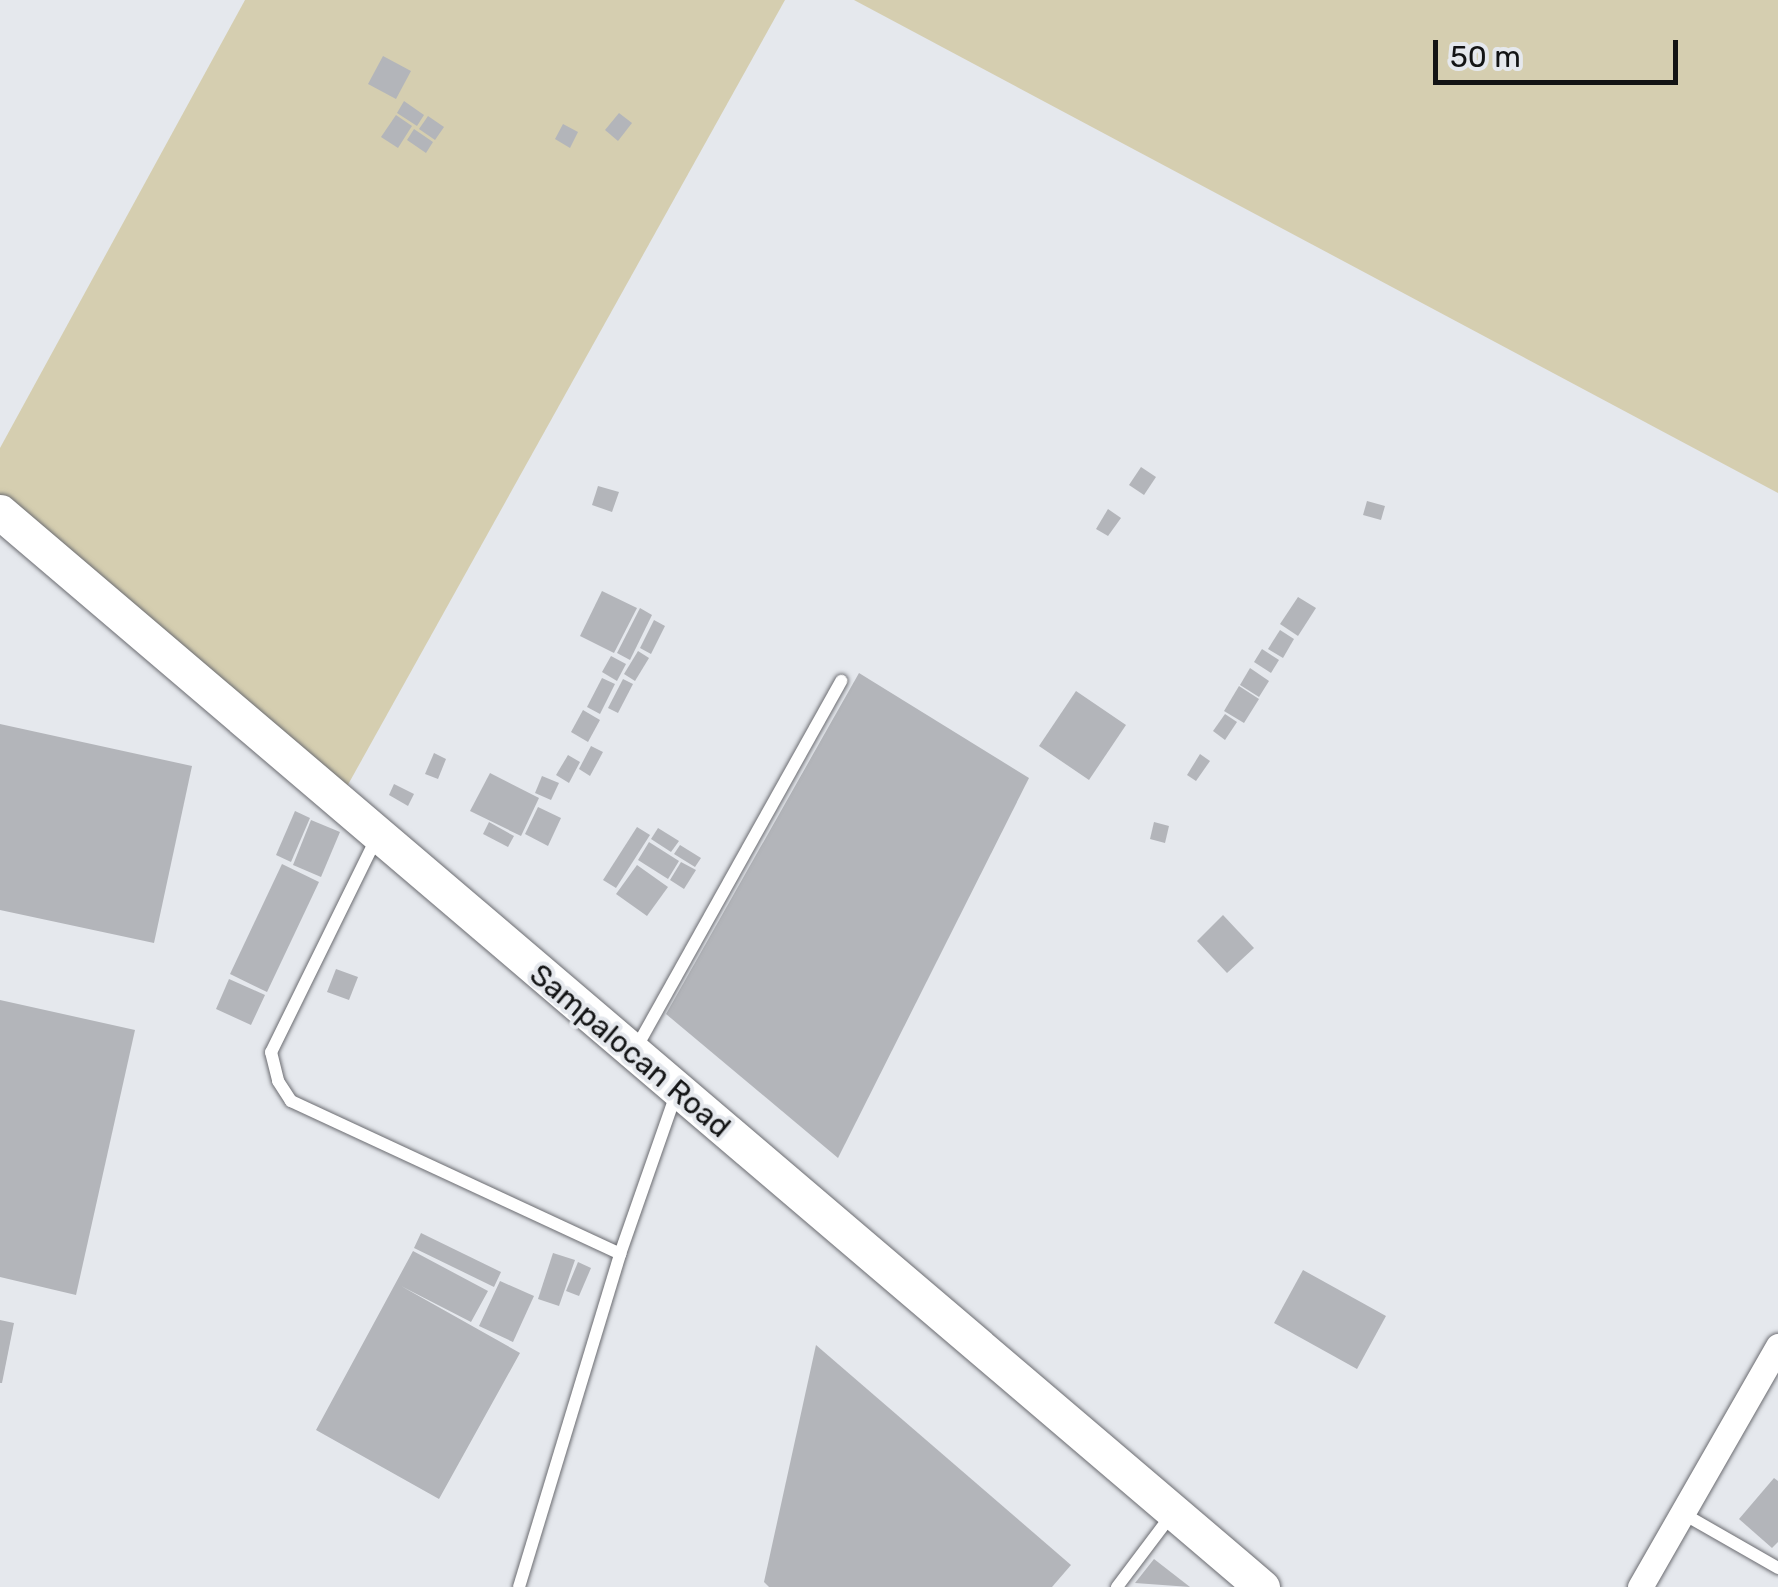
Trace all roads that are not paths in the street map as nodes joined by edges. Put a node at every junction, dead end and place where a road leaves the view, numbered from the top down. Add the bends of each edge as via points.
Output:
1 (0, 512) edge
2 (841, 681) dead end
3 (377, 837) junction
4 (633, 1054) junction
5 (677, 1091) junction
6 (620, 1254) junction
7 (1778, 1346) edge
8 (1174, 1512) junction
9 (1682, 1514) junction
10 (1778, 1568) edge
11 (520, 1587) edge
12 (1117, 1587) edge
13 (1262, 1587) edge
14 (1640, 1587) edge

1 - 3 main road, Sampalocan Road
2 - 4 lane
3 - 4 main road, Sampalocan Road
3 - 6 lane via 272,1052 278,1081 291,1101
4 - 5 main road, Sampalocan Road
5 - 6 lane
5 - 8 main road, Sampalocan Road
6 - 11 lane
7 - 9 street
8 - 12 lane
8 - 13 main road, Sampalocan Road
9 - 10 lane
9 - 14 street

